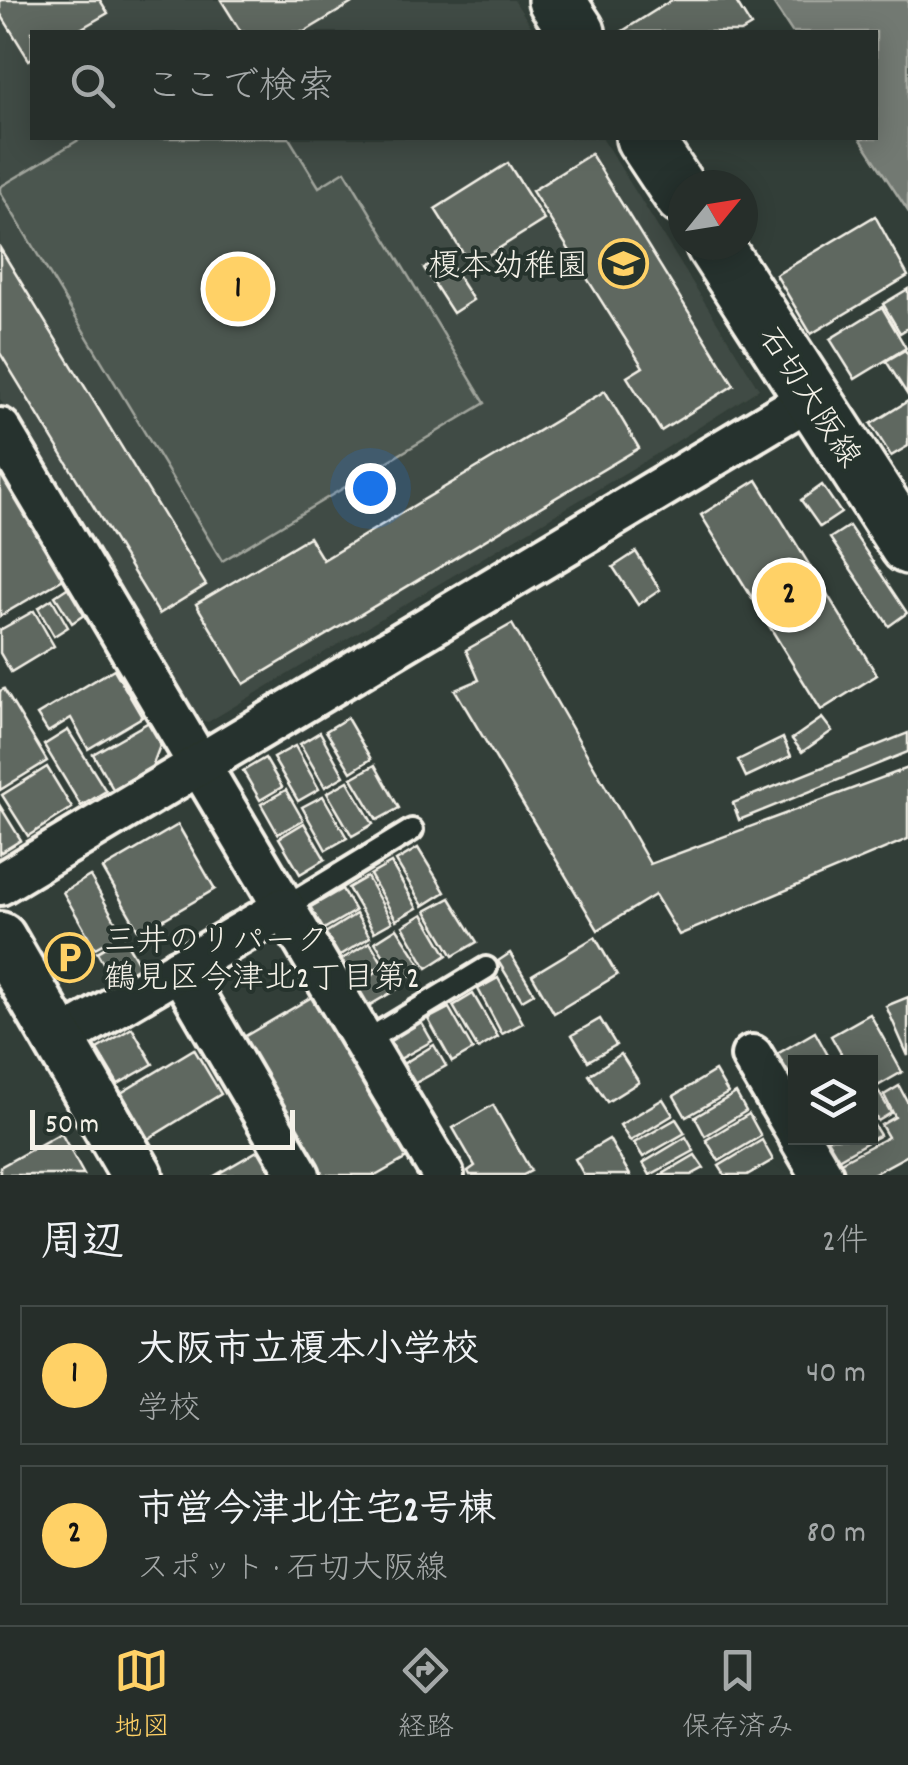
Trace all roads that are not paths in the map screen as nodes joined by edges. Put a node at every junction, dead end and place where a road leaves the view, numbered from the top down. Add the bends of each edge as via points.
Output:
1 (556, 0) edge
2 (576, 30) edge
3 (645, 140) edge
4 (668, 175) edge
5 (724, 260) edge
6 (812, 397) junction
7 (0, 428) edge
8 (903, 529) edge
9 (200, 765) junction
10 (412, 830) dead end
11 (0, 884) edge
12 (284, 908) junction
13 (0, 938) edge
14 (486, 968) dead end
15 (179, 969) junction
16 (59, 1040) junction
17 (364, 1042) junction
18 (752, 1056) dead end
19 (788, 1117) edge
20 (804, 1145) edge
21 (137, 1175) edge
22 (299, 1175) edge
23 (443, 1175) edge
24 (822, 1175) edge

1 - 2 main road
3 - 4 main road
5 - 6 main road, 石切大阪線
6 - 8 main road, 石切大阪線
6 - 9 street
7 - 9 street
9 - 11 street
9 - 12 street
10 - 12 lane
12 - 15 street
12 - 17 street
13 - 16 street
14 - 17 lane
15 - 16 street
15 - 22 street
16 - 21 street
17 - 23 street
18 - 19 street
20 - 24 street

